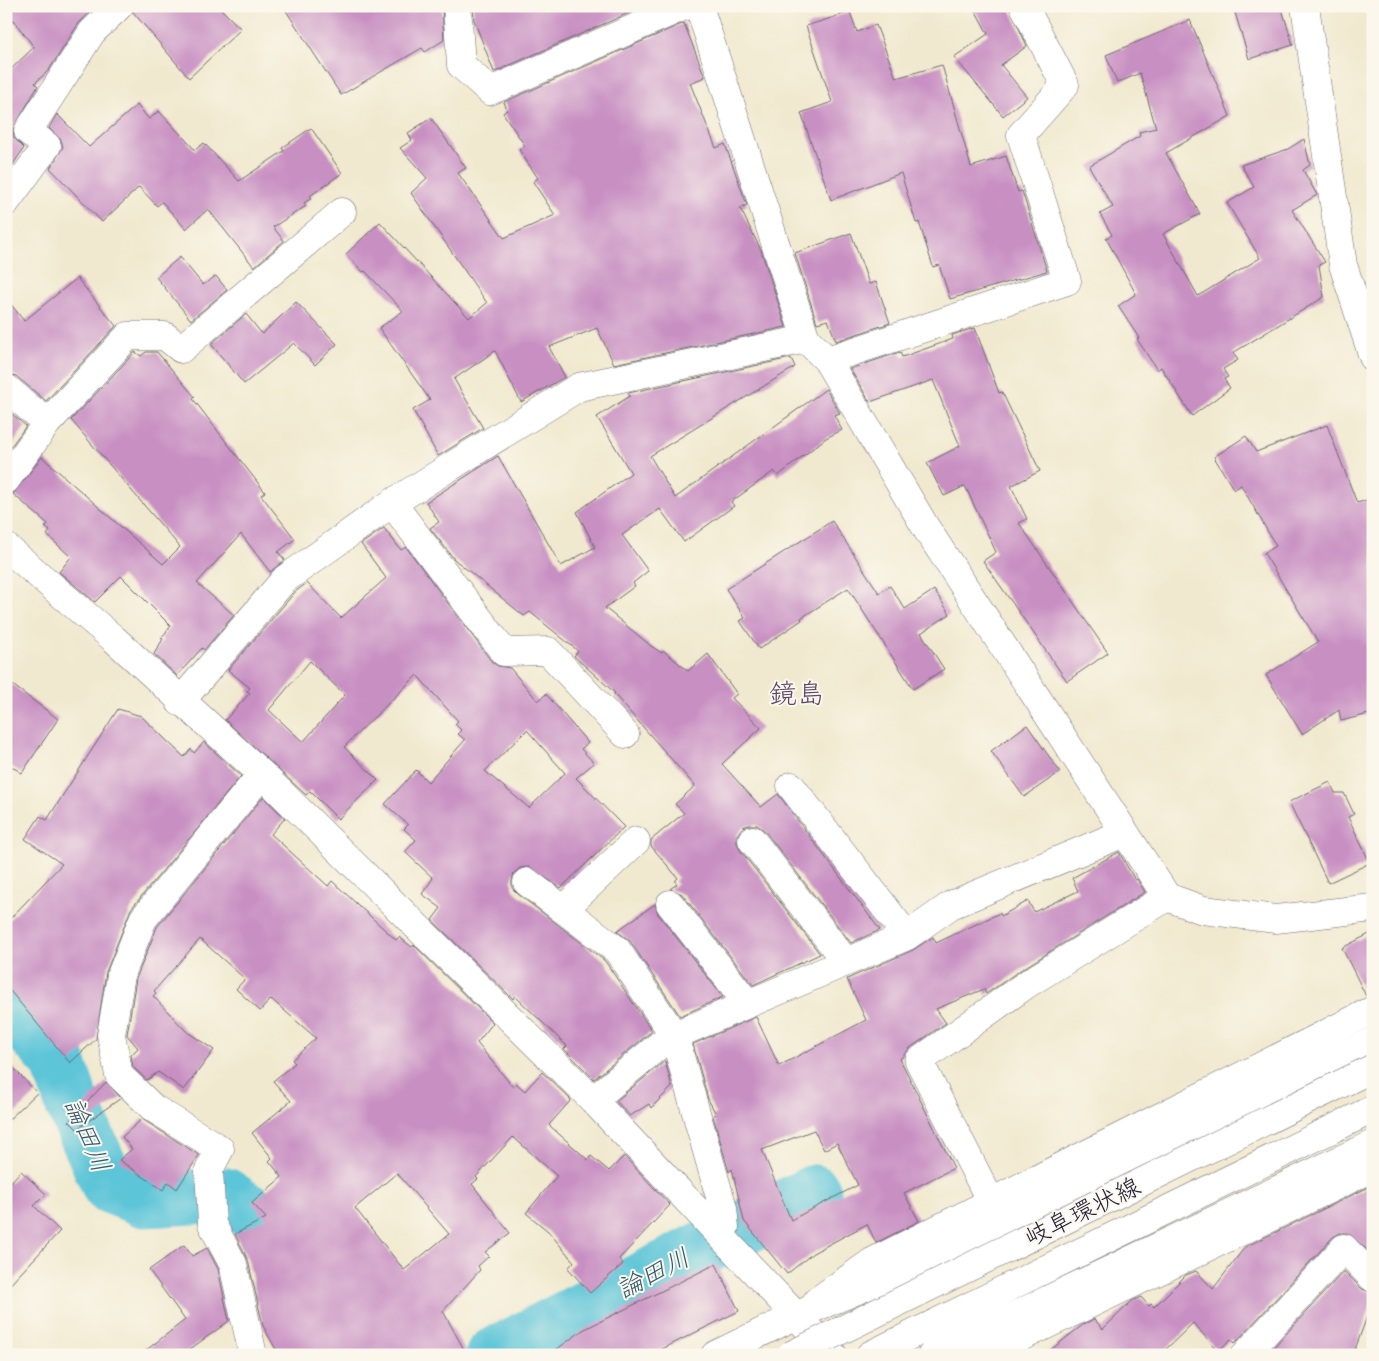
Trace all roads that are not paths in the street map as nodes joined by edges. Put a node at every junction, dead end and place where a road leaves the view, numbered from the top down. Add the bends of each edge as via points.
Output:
1 (119, 6) edge
2 (457, 6) edge
3 (685, 6) edge
4 (699, 6) edge
5 (1024, 6) edge
6 (1305, 6) edge
7 (6, 202) edge
8 (342, 212) dead end
9 (806, 339) junction
10 (1373, 357) edge
11 (828, 360) junction
12 (6, 388) edge
13 (47, 423) junction
14 (6, 480) edge
15 (392, 503) junction
16 (6, 547) edge
17 (180, 702) junction
18 (625, 734) dead end
19 (262, 774) junction
20 (791, 786) dead end
21 (1124, 833) junction
22 (752, 840) dead end
23 (636, 841) dead end
24 (528, 882) dead end
25 (1168, 898) junction
26 (670, 904) dead end
27 (1373, 908) edge
28 (564, 909) junction
29 (908, 936) junction
30 (846, 962) junction
31 (748, 1004) junction
32 (1373, 1010) edge
33 (674, 1035) junction
34 (1373, 1041) edge
35 (1373, 1068) edge
36 (593, 1100) junction
37 (1373, 1109) edge
38 (1368, 1154) edge
39 (991, 1202) junction
40 (717, 1231) junction
41 (1373, 1278) edge
42 (795, 1316) junction
43 (253, 1355) edge
44 (715, 1355) edge
45 (791, 1355) edge
46 (833, 1355) edge
47 (870, 1355) edge
48 (932, 1355) edge
49 (984, 1355) edge
50 (1245, 1355) edge

1 - 7 street via 92,32 28,131 46,146
2 - 3 street via 461,65 490,91
4 - 9 street
5 - 11 street via 1065,85 1021,135 1067,281
6 - 10 street via 1343,265
8 - 13 street via 181,349 165,336 128,336
9 - 11 street
9 - 15 street via 579,387
11 - 21 street via 926,528
12 - 13 street
13 - 14 street
15 - 17 street via 285,579
15 - 18 street via 504,652 548,651
16 - 17 street via 114,639
17 - 19 street
19 - 36 street
19 - 43 street via 143,918 121,975 111,1035 119,1075 154,1108 220,1149 208,1170 212,1224 233,1264
20 - 29 street
21 - 25 street
21 - 29 street via 951,905
22 - 30 street
23 - 28 street
24 - 28 street
25 - 27 street via 1203,910 1276,919
25 - 39 street via 1027,984 919,1061
26 - 31 street
28 - 33 street via 617,950
29 - 30 street
30 - 31 street
31 - 33 street
32 - 39 street
33 - 36 street
33 - 40 street via 723,1208 725,1227
34 - 42 street via 879,1281
35 - 45 street, 岐阜環状線, bridge
36 - 40 street
37 - 47 street, 岐阜環状線
38 - 48 street
38 - 49 street
39 - 42 street via 872,1262
40 - 42 street
41 - 50 street via 1344,1248
42 - 44 street
42 - 46 street

